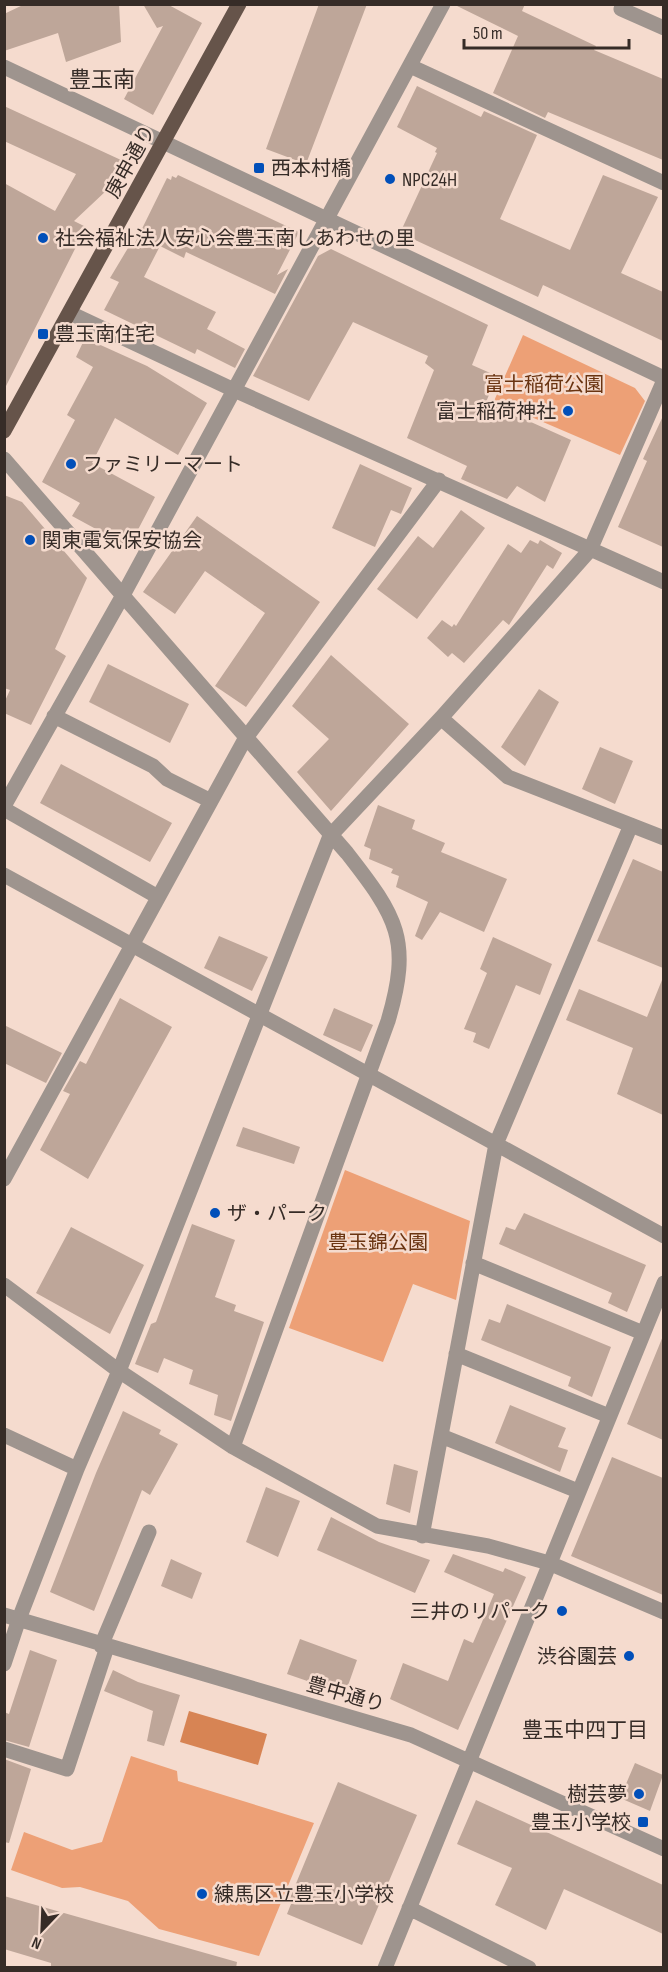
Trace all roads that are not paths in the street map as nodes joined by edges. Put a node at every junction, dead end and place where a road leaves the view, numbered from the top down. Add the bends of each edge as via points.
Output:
1 (239, 4) edge
2 (443, 4) edge
3 (621, 9) dead end
4 (663, 28) edge
5 (410, 66) junction
6 (4, 67) edge
7 (164, 143) junction
8 (663, 183) edge
9 (327, 220) junction
10 (70, 313) junction
11 (663, 379) edge
12 (234, 390) junction
13 (4, 431) edge
14 (4, 459) edge
15 (439, 480) junction
16 (590, 550) junction
17 (663, 582) edge
18 (122, 597) junction
19 (54, 716) junction
20 (441, 718) junction
21 (246, 739) junction
22 (211, 801) junction
23 (4, 807) edge
24 (631, 825) junction
25 (330, 836) junction
26 (663, 838) edge
27 (4, 875) edge
28 (158, 897) junction
29 (133, 945) junction
30 (260, 1015) junction
31 (368, 1074) junction
32 (496, 1144) junction
33 (4, 1179) edge
34 (663, 1236) edge
35 (473, 1263) junction
36 (663, 1283) edge
37 (4, 1285) edge
38 (643, 1332) junction
39 (456, 1354) junction
40 (119, 1371) junction
41 (609, 1416) junction
42 (4, 1435) edge
43 (441, 1436) junction
44 (233, 1448) junction
45 (77, 1469) junction
46 (578, 1491) junction
47 (149, 1533) dead end
48 (422, 1536) junction
49 (549, 1563) junction
50 (663, 1612) edge
51 (12, 1617) edge
52 (104, 1647) junction
53 (4, 1664) edge
54 (4, 1749) edge
55 (469, 1760) junction
56 (663, 1849) edge
57 (409, 1908) junction
58 (385, 1968) edge
59 (530, 1968) edge

1 - 7 main road, 庚申通り
2 - 5 street
3 - 4 street
5 - 8 street
5 - 9 street
6 - 7 street
7 - 9 street
7 - 10 main road, 庚申通り
9 - 11 street
9 - 12 street
10 - 12 street
10 - 13 main road, 庚申通り
11 - 16 street
12 - 15 street
12 - 18 street
14 - 18 street
15 - 16 street
15 - 21 street
16 - 17 street
16 - 20 street
18 - 19 street
18 - 21 street
19 - 22 street via 153,766 167,778
19 - 23 street
20 - 24 street via 508,777
20 - 25 street
21 - 22 street
21 - 25 street
22 - 28 street
23 - 28 street
24 - 26 street
24 - 32 street
25 - 30 street
25 - 31 street via 379,895 398,937 398,986
27 - 29 street
28 - 29 street
29 - 30 street
29 - 33 street
30 - 31 street
30 - 40 street
31 - 32 street
31 - 44 street
32 - 34 street
32 - 35 street
35 - 38 street
35 - 39 street
36 - 38 street
37 - 40 street
38 - 41 street
39 - 41 street
39 - 43 street
40 - 44 street
40 - 45 street
41 - 46 street
42 - 45 street
43 - 46 street
43 - 48 street
44 - 48 street via 377,1526
45 - 51 street
46 - 49 street
47 - 52 street
48 - 49 street via 488,1546
49 - 50 street
49 - 55 street
51 - 52 street, 豊中通り
51 - 53 street
52 - 54 street via 67,1769
52 - 55 street, 豊中通り via 411,1735
55 - 56 street, 豊中通り
55 - 57 street
57 - 58 street
57 - 59 street

